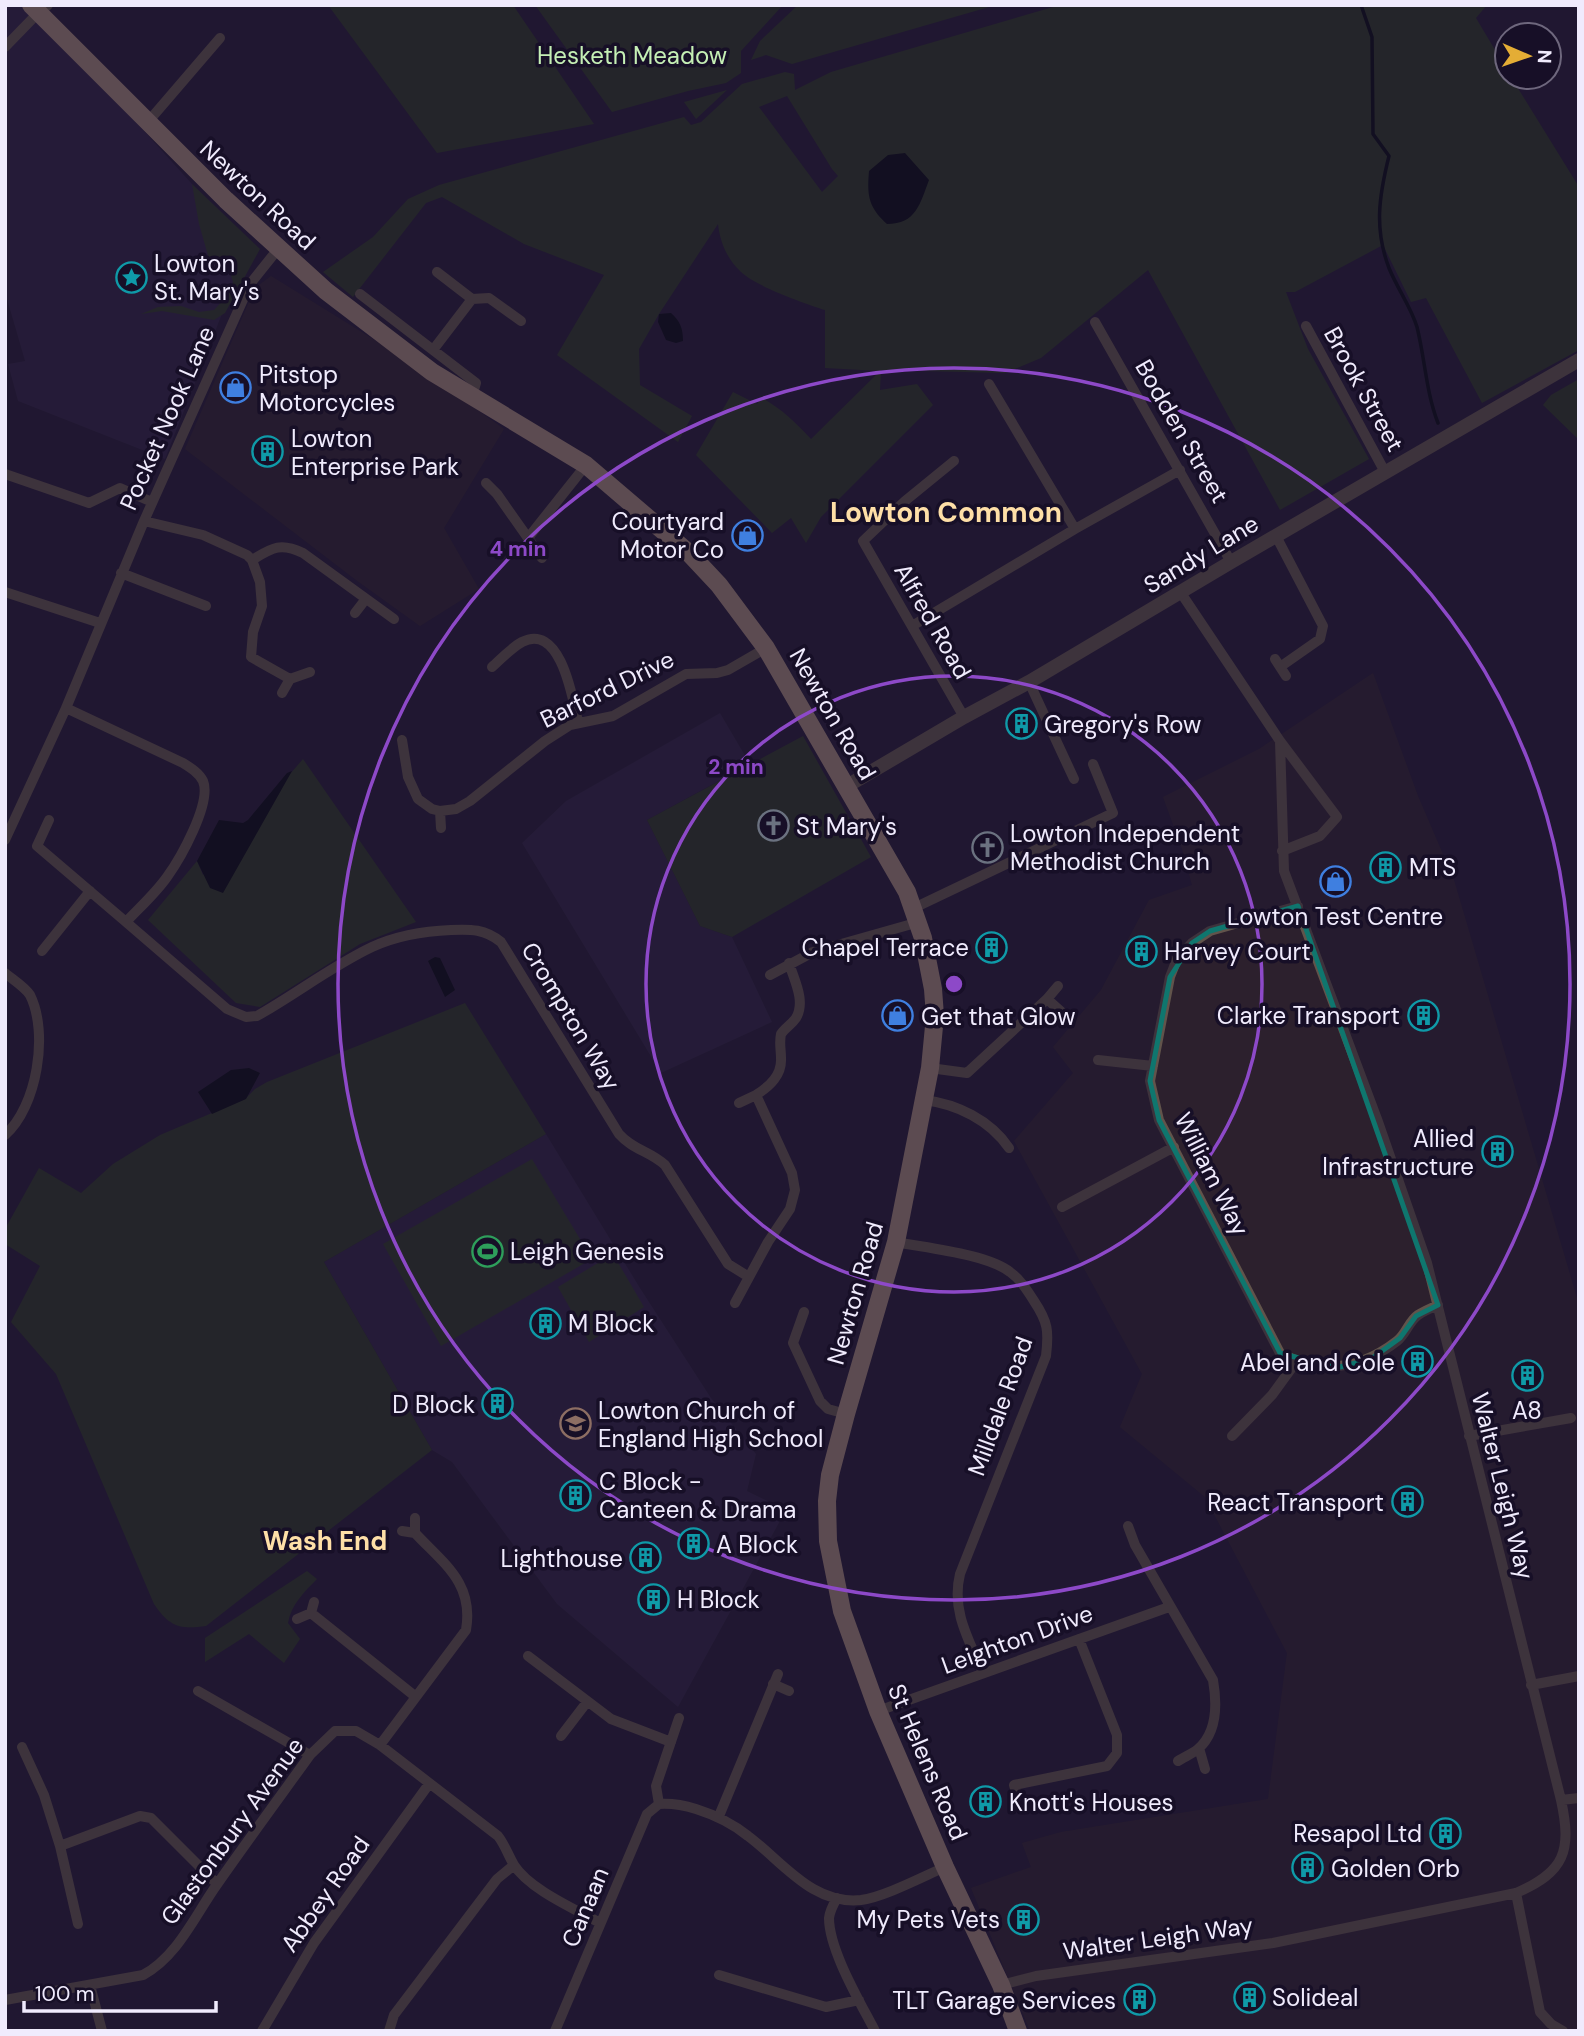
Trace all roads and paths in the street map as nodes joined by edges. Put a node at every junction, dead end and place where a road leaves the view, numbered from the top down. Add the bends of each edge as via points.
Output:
1 (39, 8) edge
2 (220, 38) dead end
3 (5, 47) edge
4 (148, 123) junction
5 (278, 249) junction
6 (438, 272) dead end
7 (360, 294) dead end
8 (472, 299) junction
9 (521, 321) dead end
10 (1096, 322) dead end
11 (1306, 326) dead end
12 (433, 350) junction
13 (1579, 360) edge
14 (989, 384) dead end
15 (472, 397) junction
16 (954, 461) dead end
17 (586, 465) junction
18 (1180, 470) junction
19 (1385, 472) junction
20 (5, 474) edge
21 (486, 483) dead end
22 (152, 502) junction
23 (144, 521) junction
24 (1074, 529) junction
25 (1276, 536) junction
26 (528, 538) junction
27 (542, 558) dead end
28 (251, 560) junction
29 (1231, 562) junction
30 (121, 573) junction
31 (5, 592) edge
32 (1181, 593) junction
33 (365, 600) junction
34 (206, 606) dead end
35 (355, 613) dead end
36 (394, 619) dead end
37 (100, 623) junction
38 (912, 626) junction
39 (766, 649) junction
40 (492, 667) dead end
41 (1280, 667) dead end
42 (310, 672) dead end
43 (290, 679) junction
44 (1029, 682) junction
45 (282, 693) dead end
46 (66, 708) junction
47 (964, 717) junction
48 (578, 722) junction
49 (402, 740) dead end
50 (1280, 741) junction
51 (1093, 764) dead end
52 (1074, 779) dead end
53 (847, 786) junction
54 (440, 811) junction
55 (49, 820) dead end
56 (440, 828) dead end
57 (5, 839) edge
58 (1282, 851) junction
59 (90, 891) junction
60 (1298, 906) junction
61 (917, 915) junction
62 (126, 922) junction
63 (42, 951) dead end
64 (789, 963) junction
65 (5, 973) edge
66 (770, 975) dead end
67 (1058, 986) dead end
68 (1047, 999) junction
69 (1066, 1016) dead end
70 (1098, 1060) dead end
71 (1153, 1066) junction
72 (930, 1068) junction
73 (756, 1095) junction
74 (924, 1100) junction
75 (739, 1103) dead end
76 (5, 1135) edge
77 (1174, 1147) junction
78 (1009, 1148) dead end
79 (1062, 1207) dead end
80 (896, 1242) junction
81 (749, 1277) junction
82 (735, 1303) dead end
83 (1438, 1305) junction
84 (804, 1312) dead end
85 (1296, 1362) junction
86 (846, 1413) junction
87 (1572, 1418) dead end
88 (1232, 1436) dead end
89 (1469, 1436) junction
90 (827, 1501) joint
91 (415, 1518) dead end
92 (1128, 1526) dead end
93 (402, 1531) dead end
94 (415, 1533) junction
95 (1170, 1607) junction
96 (297, 1619) dead end
97 (1079, 1639) junction
98 (528, 1656) dead end
99 (549, 1657) dead end
100 (543, 1668) junction
101 (983, 1673) junction
102 (1579, 1676) edge
103 (1531, 1685) junction
104 (198, 1691) dead end
105 (789, 1691) dead end
106 (416, 1697) junction
107 (586, 1702) junction
108 (878, 1711) junction
109 (679, 1718) dead end
110 (561, 1736) dead end
111 (671, 1742) junction
112 (380, 1745) junction
113 (22, 1747) dead end
114 (1199, 1748) junction
115 (310, 1755) junction
116 (1178, 1760) dead end
117 (1205, 1769) dead end
118 (429, 1784) junction
119 (1014, 1785) dead end
120 (1579, 1798) edge
121 (1561, 1800) junction
122 (659, 1804) junction
123 (719, 1816) junction
124 (60, 1846) junction
125 (514, 1865) junction
126 (945, 1867) junction
127 (217, 1884) junction
128 (1516, 1893) junction
129 (837, 1898) junction
130 (600, 1923) junction
131 (78, 1924) dead end
132 (719, 1975) dead end
133 (90, 1985) junction
134 (1001, 1985) junction
135 (5, 2000) edge
136 (859, 2000) junction
137 (102, 2031) edge
138 (262, 2031) edge
139 (389, 2031) edge
140 (555, 2031) edge
141 (875, 2031) edge
142 (1018, 2031) edge
143 (1563, 2031) edge

1 - 3 street
1 - 4 main road, Newton Road
2 - 4 street
4 - 5 main road, Newton Road
5 - 15 main road, Newton Road via 370,326
5 - 22 street, Pocket Nook Lane via 250,284
6 - 8 street
7 - 12 street
8 - 9 street via 489,298
8 - 12 street
10 - 18 street, Bodden Street
11 - 19 street, Brook Street
12 - 15 street via 476,383
13 - 19 street, Sandy Lane
14 - 24 street
15 - 17 main road, Newton Road
16 - 38 street, Alfred Road via 863,541
17 - 26 street
17 - 39 main road, Newton Road via 689,553 746,618
18 - 24 street
18 - 29 street, Bodden Street
19 - 25 street, Sandy Lane
20 - 22 street via 89,503 120,488
21 - 26 street
22 - 23 street, Pocket Nook Lane
23 - 28 street via 203,534
23 - 30 street, Pocket Nook Lane
24 - 38 street
25 - 29 street, Sandy Lane
25 - 41 street via 1324,626 1320,639
26 - 27 street
28 - 33 street via 289,546
28 - 43 street via 260,582 262,606 251,657
29 - 32 street, Sandy Lane
30 - 34 street
30 - 37 street, Pocket Nook Lane
31 - 37 street
32 - 44 street, Sandy Lane
32 - 50 street
33 - 35 street
33 - 36 street
37 - 46 street, Pocket Nook Lane
38 - 47 street, Alfred Road
39 - 48 street, Barford Drive via 728,670 686,674 613,716
39 - 53 main road, Newton Road
40 - 48 street via 522,643 546,644 562,662
42 - 43 street
43 - 45 street
44 - 47 street, Sandy Lane
44 - 52 street
46 - 57 street, Pocket Nook Lane
46 - 62 street via 183,762 203,782 204,804 167,878
47 - 53 street, Sandy Lane
48 - 54 street, Barford Drive via 545,741 463,806
49 - 54 street via 408,777 418,799
50 - 58 street, Walter Leigh Way
50 - 58 street via 1337,817 1320,836
51 - 61 street via 1114,813
53 - 61 main road, Newton Road
54 - 56 street
55 - 59 street, Crompton Way via 37,846
58 - 60 street, Walter Leigh Way via 1284,871
59 - 62 street, Crompton Way
59 - 63 street
60 - 71 street, William Way via 1210,931 1177,959
60 - 83 street, Walter Leigh Way via 1377,1119
61 - 64 street
61 - 72 main road, Newton Road via 933,989
62 - 81 street, Crompton Way via 227,1009 246,1017 268,1010 373,946 432,931 474,929 492,935 501,942 619,1134 665,1165 728,1264
64 - 66 street
64 - 73 street via 799,993 799,1011 781,1034 781,1067 776,1078
65 - 76 street via 29,994 39,1032 38,1071 14,1127
67 - 68 street
68 - 69 street
68 - 72 street via 967,1073
70 - 71 street
71 - 77 street, William Way via 1150,1081 1159,1120
72 - 74 main road, Newton Road
73 - 75 street
73 - 81 street via 792,1173 795,1190 790,1209
74 - 78 street via 985,1121
74 - 80 main road, Newton Road
77 - 79 street
77 - 85 street, William Way via 1280,1353
80 - 86 main road, Newton Road
80 - 101 street, Milldale Road via 981,1259 1009,1270 1024,1284 1049,1334 1046,1356 955,1592 959,1615
81 - 82 street
83 - 85 street via 1416,1316 1400,1338 1371,1359 1336,1368
83 - 89 street, Walter Leigh Way
84 - 86 street via 793,1343 820,1401 828,1409
85 - 88 street
86 - 90 main road, Newton Road
87 - 89 street
89 - 103 street, Walter Leigh Way
90 - 108 main road, St Helens Road via 833,1576
91 - 94 street
92 - 95 street
93 - 94 street
94 - 106 street via 460,1582 468,1616 466,1630
95 - 97 street, Leighton Drive
95 - 114 street via 1213,1680 1217,1704 1213,1725
96 - 106 street via 312,1608
97 - 101 street, Leighton Drive
97 - 119 street via 1117,1735 1117,1753 1107,1766
98 - 100 street
99 - 100 street
100 - 107 street
101 - 108 street, Leighton Drive
102 - 103 street
103 - 121 street, Walter Leigh Way
104 - 115 street
105 - 123 street via 776,1679
106 - 112 street
107 - 110 street
107 - 111 street via 611,1719
108 - 126 main road, St Helens Road
109 - 111 street
111 - 122 street via 656,1786
112 - 115 street, Glastonbury Avenue via 344,1729 326,1737
112 - 118 street, Glastonbury Avenue
113 - 124 street
114 - 116 street
114 - 117 street
115 - 127 street, Glastonbury Avenue
118 - 125 street, Glastonbury Avenue via 498,1836
118 - 138 street, Abbey Road via 314,1943
120 - 121 street
121 - 128 street, Walter Leigh Way via 1567,1827 1559,1861 1551,1874
122 - 123 street via 676,1803
122 - 130 street, Canaan via 647,1814
123 - 129 street via 806,1886
124 - 127 street via 140,1815 152,1818
124 - 131 street
125 - 130 street, Glastonbury Avenue via 531,1883
125 - 139 street via 497,1879 394,2015
126 - 129 street via 872,1898
126 - 134 main road, St Helens Road
127 - 133 street, Glastonbury Avenue via 159,1966 143,1975
128 - 134 street, Walter Leigh Way via 1273,1943
128 - 143 street via 1540,2012
129 - 136 street via 830,1909 833,1942
130 - 140 street, Canaan
132 - 136 street via 826,2007
133 - 135 street, Glastonbury Avenue
133 - 137 street
134 - 142 main road, St Helens Road
136 - 141 street

